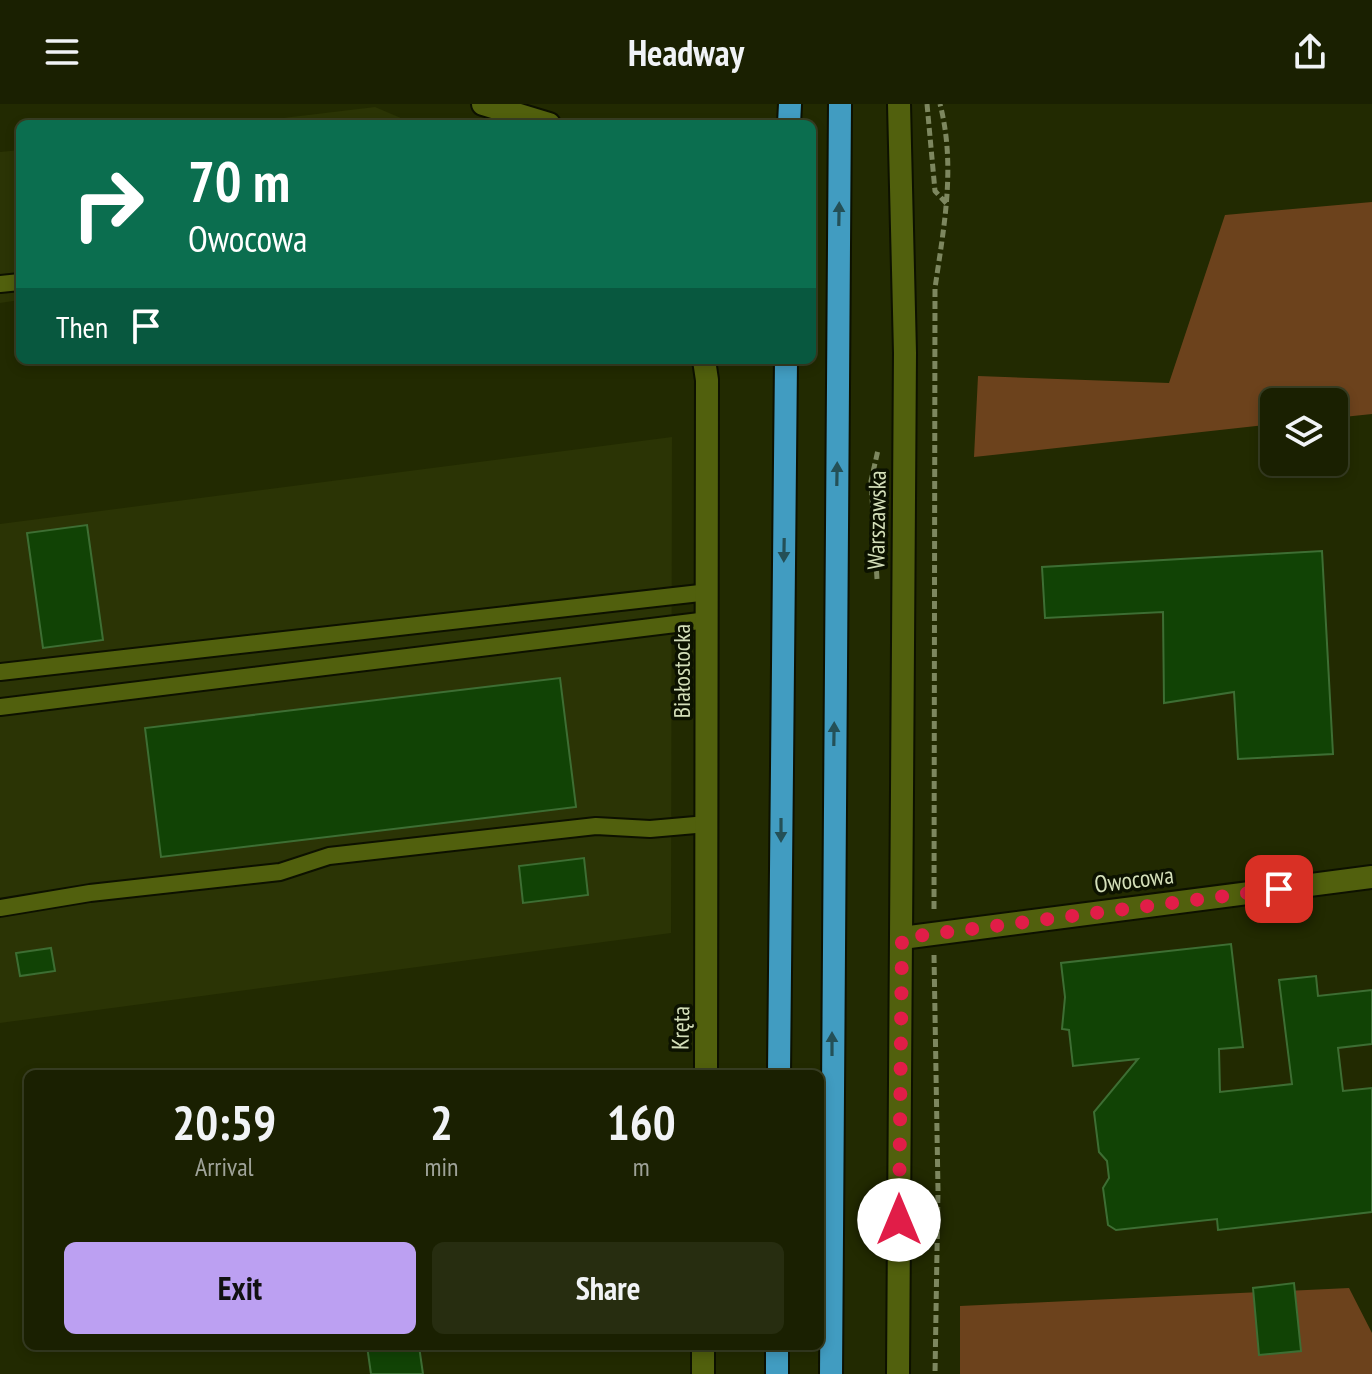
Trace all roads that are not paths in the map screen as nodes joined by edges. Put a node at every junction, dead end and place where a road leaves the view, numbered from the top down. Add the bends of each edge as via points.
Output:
1 (483, 104) edge
2 (523, 104) edge
3 (840, 104) edge
4 (899, 104) edge
5 (537, 120) edge
6 (545, 120) edge
7 (705, 364) edge
8 (786, 364) edge
9 (709, 592) junction
10 (708, 620) junction
11 (0, 672) edge
12 (0, 707) edge
13 (707, 824) junction
14 (1372, 877) edge
15 (0, 908) edge
16 (902, 938) junction
17 (707, 982) joint
18 (706, 1070) edge
19 (779, 1070) edge
20 (703, 1350) edge
21 (777, 1350) edge
22 (703, 1374) edge
23 (777, 1374) edge
24 (831, 1374) edge
25 (898, 1374) edge

1 - 5 street
2 - 6 street
24 -> 3 highway
4 - 16 street, Warszawska via 905,353
7 - 9 street, Białostocka
8 -> 19 highway
9 - 10 street, Białostocka
9 - 11 lane
10 - 12 lane
10 - 13 street, Białostocka
13 - 15 lane via 596,826 329,856 280,872
13 - 17 street, Białostocka
14 - 16 street, Owocowa
16 - 25 street, Warszawska
17 - 18 street, Kręta
20 - 22 street
21 - 23 highway

